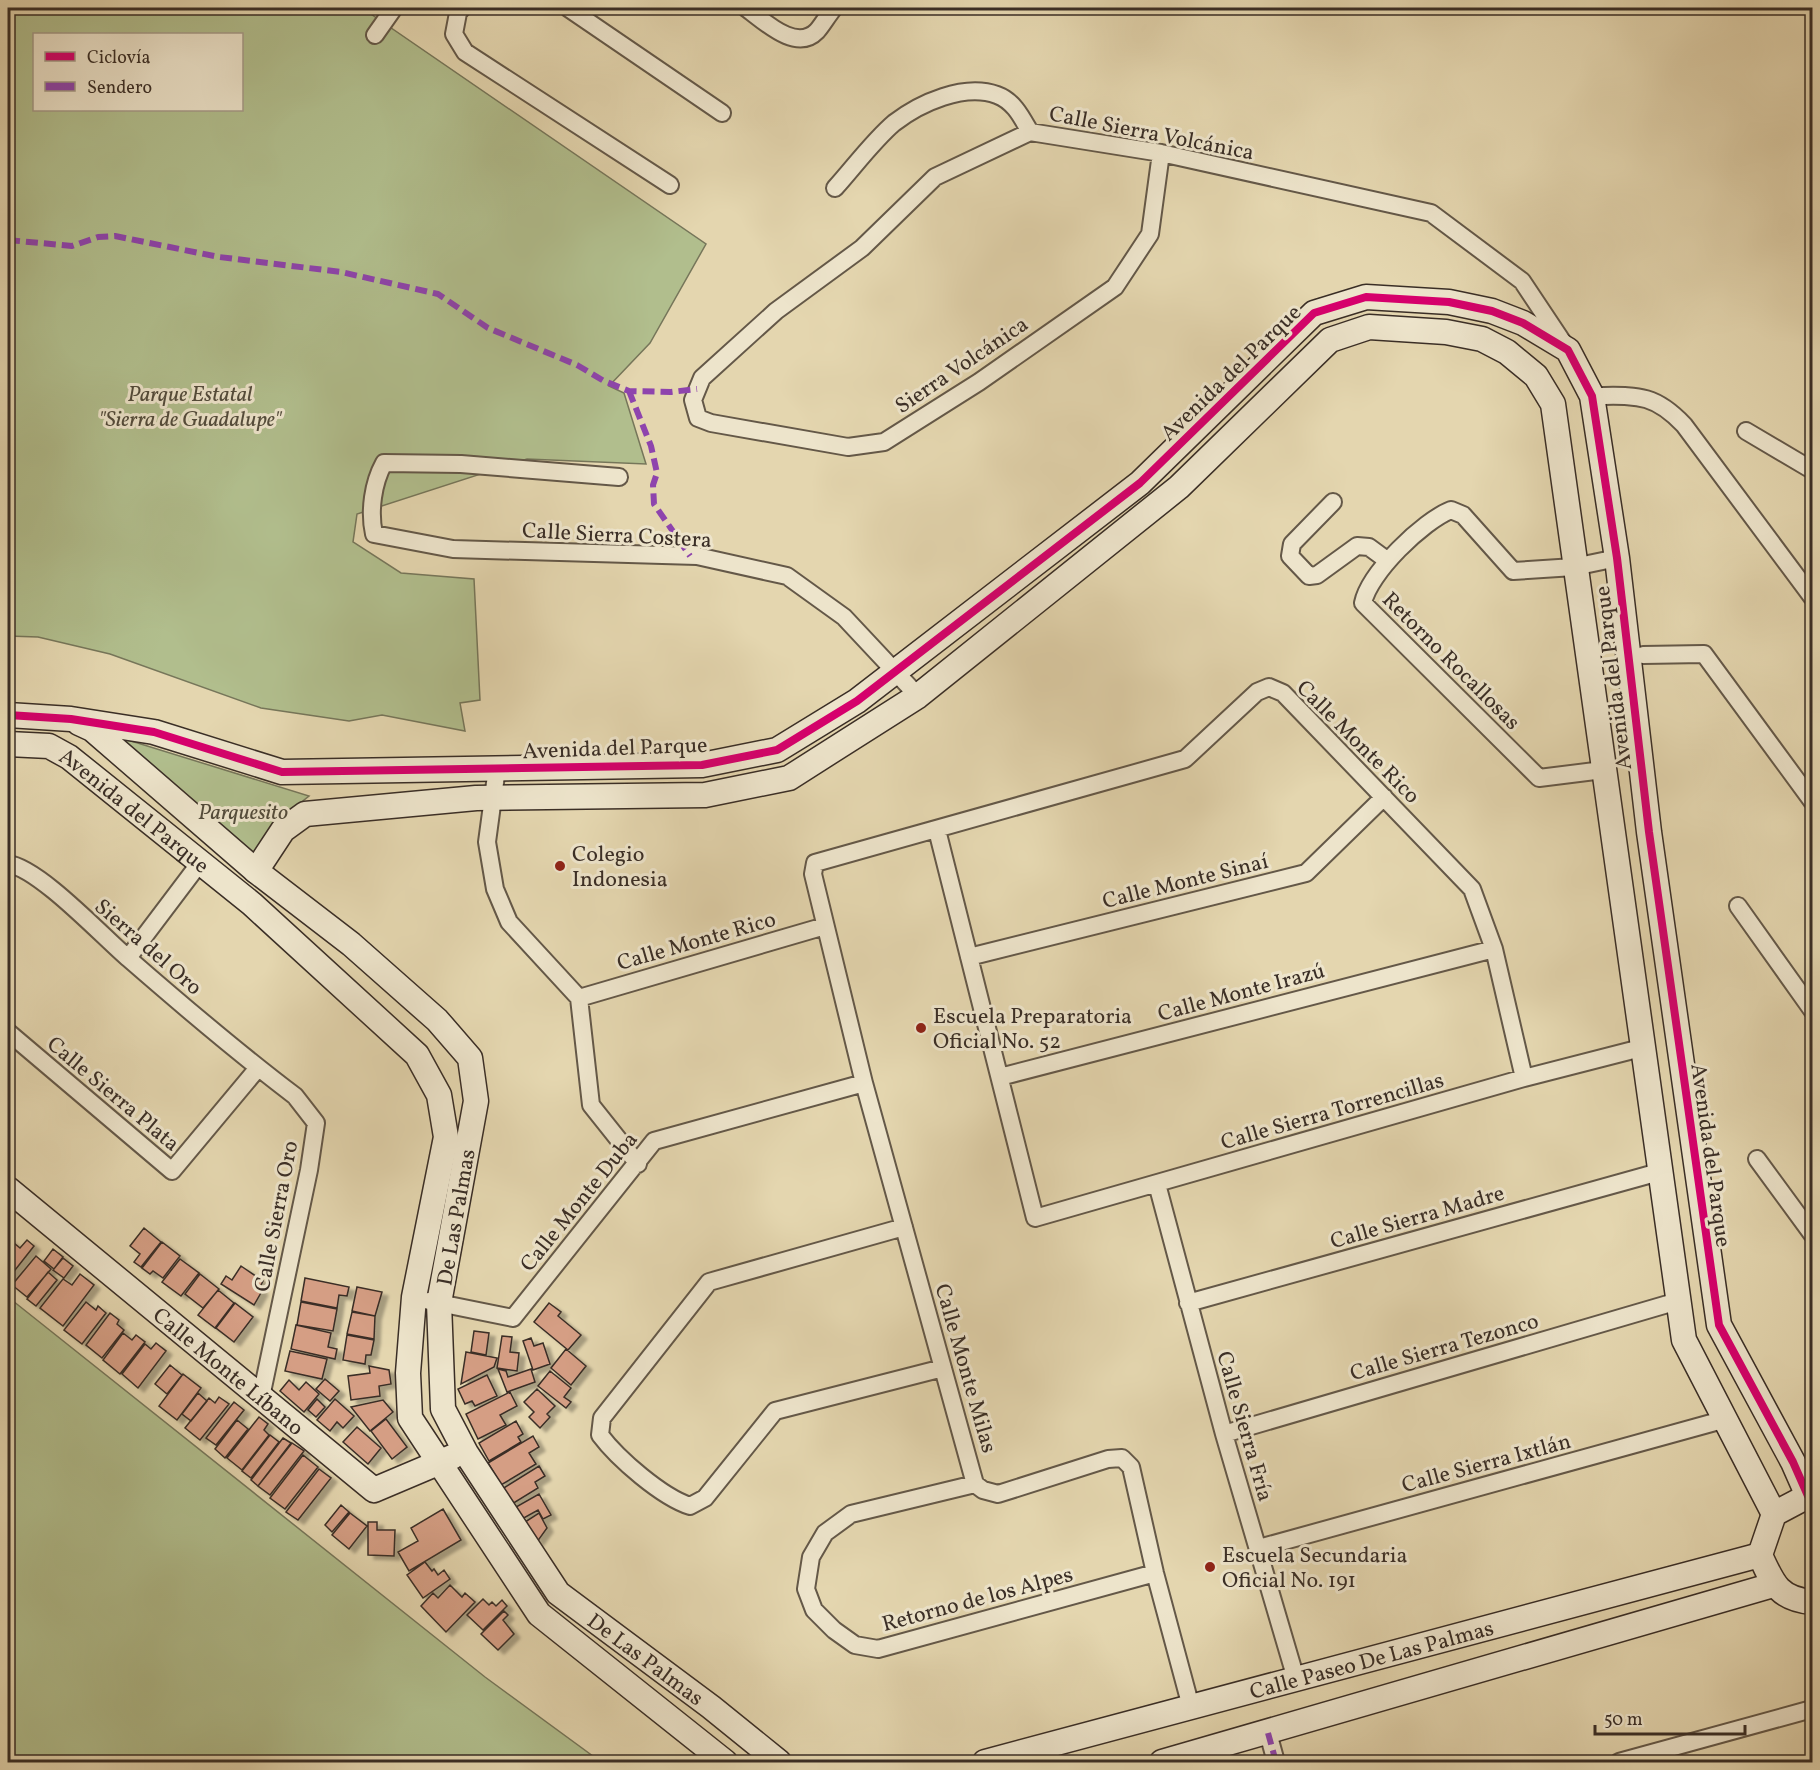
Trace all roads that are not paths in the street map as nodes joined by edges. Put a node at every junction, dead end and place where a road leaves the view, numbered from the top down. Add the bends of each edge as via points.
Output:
1 (394, 8) edge
2 (462, 8) edge
3 (568, 8) edge
4 (746, 8) edge
5 (834, 8) edge
6 (375, 35) dead end
7 (722, 113) dead end
8 (1030, 132) junction
9 (1161, 153) junction
10 (670, 185) dead end
11 (835, 188) dead end
12 (1568, 350) junction
13 (1592, 396) junction
14 (693, 400) joint
15 (1746, 431) dead end
16 (1158, 465) junction
17 (1812, 470) edge
18 (619, 477) dead end
19 (1179, 487) junction
20 (1333, 502) dead end
21 (1617, 558) junction
22 (1388, 561) junction
23 (1574, 567) junction
24 (1812, 597) edge
25 (1643, 655) dead end
26 (897, 671) junction
27 (918, 696) junction
28 (8, 715) edge
29 (71, 719) junction
30 (8, 744) edge
31 (497, 768) junction
32 (1603, 770) junction
33 (1384, 797) junction
34 (493, 798) junction
35 (1812, 801) edge
36 (937, 830) junction
37 (815, 863) joint
38 (8, 864) edge
39 (199, 864) junction
40 (256, 871) junction
41 (252, 904) joint
42 (1738, 906) dead end
43 (825, 926) junction
44 (351, 944) junction
45 (1494, 949) junction
46 (969, 957) junction
47 (128, 958) junction
48 (327, 973) junction
49 (579, 998) junction
50 (1812, 1010) edge
51 (8, 1032) edge
52 (1641, 1048) junction
53 (258, 1068) junction
54 (1000, 1077) junction
55 (1524, 1078) junction
56 (864, 1083) junction
57 (1757, 1159) dead end
58 (638, 1164) junction
59 (1659, 1172) junction
60 (1157, 1184) junction
61 (8, 1189) edge
62 (904, 1227) junction
63 (1812, 1234) edge
64 (414, 1297) junction
65 (1678, 1301) junction
66 (440, 1303) junction
67 (1188, 1303) junction
68 (943, 1368) junction
69 (261, 1397) junction
70 (1726, 1419) junction
71 (1224, 1434) junction
72 (466, 1453) junction
73 (438, 1461) junction
74 (975, 1484) junction
75 (1810, 1497) edge
76 (1774, 1514) junction
77 (1259, 1548) junction
78 (1760, 1556) junction
79 (1155, 1573) junction
80 (1773, 1585) junction
81 (558, 1593) junction
82 (1812, 1602) edge
83 (539, 1614) junction
84 (1296, 1679) junction
85 (1191, 1707) junction
86 (1812, 1709) edge
87 (1268, 1733) junction
88 (725, 1762) edge
89 (777, 1762) edge
90 (985, 1762) edge
91 (1162, 1762) edge
92 (1276, 1762) edge
93 (1618, 1762) edge

1 - 6 street
2 - 10 street via 454,34 465,52
3 - 7 street
4 - 5 street via 783,34 800,39 815,33
8 - 9 street, Calle Sierra Volcánica
8 - 11 street via 1019,111 998,95 951,94 894,123
8 - 14 street, Calle Sierra Volcánica via 935,177 862,248 776,311 702,378
9 - 12 street, Calle Sierra Volcánica via 1431,213 1522,281
9 - 14 street, Sierra Volcánica via 1150,234 1114,287 979,382 884,442 848,447 711,423 698,418
12 - 13 street, Avenida del Parque
12 - 16 street, Avenida del Parque via 1523,323 1492,311 1449,302 1366,297 1314,313
13 - 21 street, Avenida del Parque
13 - 24 street via 1636,396 1666,405
15 - 17 street
16 - 19 street
16 - 26 street, Avenida del Parque
18 - 26 street, Calle Sierra Costera via 461,464 384,463 376,477 374,534 453,549 697,556 787,576 844,617
19 - 23 street, Avenida del Parque via 1330,340 1369,327 1446,332 1482,339 1507,352 1536,376 1553,404
19 - 27 street, Avenida del Parque
20 - 22 street via 1292,544 1290,556 1309,576 1317,575 1357,546 1369,548
21 - 23 street, Retorno Rocallosas
21 - 75 street, Avenida del Parque via 1649,832 1719,1326
22 - 23 street, Retorno Rocallosas via 1438,516 1451,510 1463,515 1514,571
22 - 32 street, Retorno Rocallosas via 1366,591 1364,603 1539,778
23 - 32 street, Avenida del Parque
25 - 35 street via 1704,654
26 - 27 street, Calle Sierra Costera
26 - 31 street, Avenida del Parque via 857,701 777,750 702,765
27 - 34 street, Avenida del Parque via 789,778 705,795
28 - 29 street, Avenida del Parque
29 - 31 street, Avenida del Parque via 154,732 282,772
29 - 40 street, De Las Palmas via 92,729
30 - 39 street, Avenida del Parque via 60,750
31 - 34 street
32 - 52 street, Avenida del Parque
33 - 36 street, Calle Monte Rico via 1283,693 1269,687 1257,692 1185,759
33 - 45 street, Calle Monte Rico via 1472,889
33 - 46 street, Calle Monte Sinaí via 1306,873
34 - 40 street, Avenida del Parque via 305,814 283,830
34 - 49 street via 487,842 495,889 509,922
36 - 37 street, Calle Monte Rico
36 - 46 street
37 - 43 street, Calle Monte Milas via 813,874
38 - 47 street, Sierra del Oro via 46,885
39 - 41 street, Avenida del Parque
39 - 47 street
40 - 44 street, De Las Palmas
41 - 48 street, De Las Palmas
42 - 50 street
43 - 49 street, Calle Monte Rico
43 - 56 street, Calle Monte Milas
44 - 48 street
44 - 66 street, De Las Palmas via 437,1020 470,1058 476,1101
45 - 54 street, Calle Monte Irazú
45 - 55 street, Calle Monte Rico
46 - 54 street
47 - 53 street, Sierra del Oro
48 - 64 street, De Las Palmas via 417,1055 439,1095 446,1137
49 - 58 street via 591,1105
51 - 53 street, Calle Sierra Plata via 172,1171
52 - 55 street, Calle Sierra Torrencillas
52 - 59 street, Avenida del Parque
53 - 69 street, Calle Sierra Oro via 295,1096 316,1123
54 - 60 street, Calle Sierra Torrencillas via 1035,1218
55 - 60 street, Calle Sierra Torrencillas
56 - 58 street, Calle Monte Duba via 654,1141
56 - 62 street, Calle Monte Milas
57 - 63 street
58 - 66 street, Calle Monte Duba via 513,1318
59 - 65 street, Avenida del Parque
59 - 67 street, Calle Sierra Madre
60 - 67 street, Calle Sierra Fría
61 - 69 street, Calle Monte Líbano
62 - 68 street, Calle Monte Milas
62 - 68 street via 709,1282 602,1418 600,1435 609,1448 675,1501 690,1506 705,1498 775,1411
64 - 66 street
64 - 73 street, De Las Palmas via 408,1373 410,1418
65 - 70 street, Avenida del Parque via 1684,1340
65 - 71 street, Calle Sierra Tezonco
66 - 72 street, De Las Palmas via 443,1409
67 - 71 street, Calle Sierra Fría
68 - 74 street, Calle Monte Milas
69 - 73 street, Calle Monte Líbano via 374,1490
70 - 76 street, Avenida del Parque
70 - 77 street, Calle Sierra Ixtlán
71 - 77 street, Calle Sierra Fría
72 - 73 street, Calle Monte Líbano
72 - 81 street, De Las Palmas
73 - 83 street, De Las Palmas
74 - 79 street, Calle Monte Milas via 998,1494 1122,1458 1131,1467
74 - 79 street, Retorno de los Alpes via 851,1514 825,1533 811,1557 806,1589 814,1610 855,1645 878,1649
75 - 76 street, Avenida del Parque
76 - 78 street
77 - 84 street, Calle Sierra Fría
78 - 80 street
78 - 84 street, Calle Paseo De Las Palmas
79 - 85 street, Calle Monte Milas
80 - 82 street via 1795,1600
80 - 87 street, Calle Paseo De Las Palmas
81 - 83 street
81 - 89 street, De Las Palmas via 711,1707
83 - 88 street, De Las Palmas
84 - 85 street, Calle Paseo De Las Palmas
85 - 90 street, Calle Paseo De Las Palmas
86 - 93 street
87 - 91 street, Calle Paseo De Las Palmas
87 - 92 street

